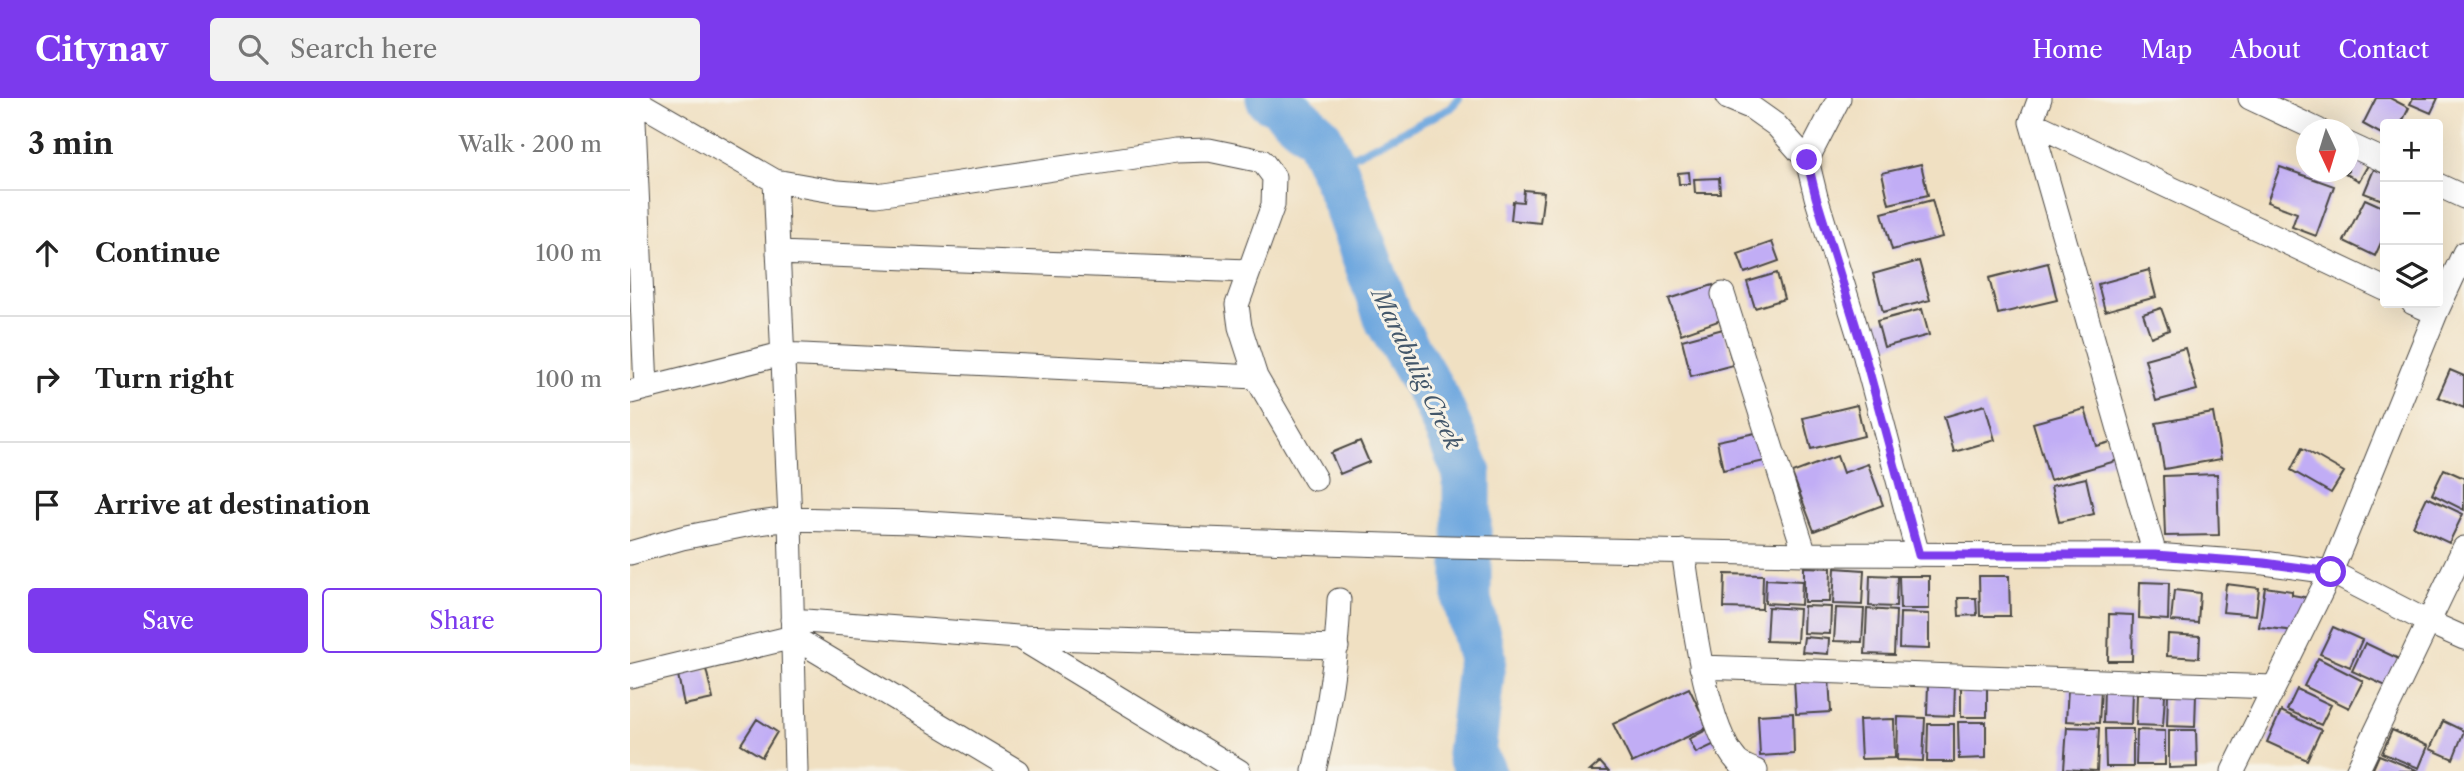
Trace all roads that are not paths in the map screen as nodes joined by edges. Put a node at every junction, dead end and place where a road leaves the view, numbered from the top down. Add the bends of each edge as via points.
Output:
1 (1728, 98) edge
2 (1839, 98) edge
3 (2040, 98) edge
4 (2250, 98) edge
5 (632, 99) edge
6 (2296, 120) edge
7 (2031, 122) junction
8 (2359, 149) edge
9 (2380, 159) edge
10 (1807, 160) junction
11 (775, 181) junction
12 (2443, 187) edge
13 (2464, 197) edge
14 (778, 253) junction
15 (2464, 253) edge
16 (1248, 271) junction
17 (2380, 287) edge
18 (1723, 294) dead end
19 (2424, 308) edge
20 (2436, 313) junction
21 (782, 354) junction
22 (1256, 377) junction
23 (638, 390) edge
24 (1315, 479) dead end
25 (790, 519) junction
26 (2464, 548) edge
27 (1683, 551) junction
28 (630, 553) edge
29 (1805, 554) junction
30 (1919, 555) junction
31 (2155, 555) junction
32 (2331, 572) junction
33 (1339, 600) dead end
34 (2428, 622) junction
35 (793, 629) junction
36 (1017, 637) junction
37 (2464, 638) edge
38 (1337, 647) junction
39 (1701, 667) junction
40 (630, 676) edge
41 (2273, 687) junction
42 (800, 769) edge
43 (1017, 771) edge
44 (1239, 771) edge
45 (1314, 771) edge
46 (1756, 771) edge
47 (2233, 771) edge
48 (2357, 771) edge

1 - 10 street via 1776,125
2 - 10 street
3 - 7 street
4 - 6 street
5 - 11 street
5 - 23 street
7 - 17 street
7 - 31 street
8 - 9 street
10 - 30 street
11 - 14 street
11 - 16 street via 877,195 1209,150 1262,161 1274,177 1273,205
12 - 13 street
14 - 16 street
14 - 21 street
15 - 20 street
16 - 22 street via 1237,305
18 - 29 street
19 - 20 street
20 - 32 street
21 - 22 street
21 - 23 street
21 - 25 street
22 - 24 street
25 - 27 street via 1173,538
25 - 28 street via 682,538
25 - 35 street
26 - 34 street
27 - 29 street
27 - 39 street
29 - 30 street
30 - 31 street
31 - 32 street
32 - 34 street
32 - 41 street
33 - 38 street
34 - 37 street
34 - 48 street
35 - 36 street
35 - 40 street
35 - 42 street
35 - 43 street
36 - 38 street
36 - 44 street
38 - 45 street
39 - 41 street
39 - 46 street via 1725,742 1738,762
41 - 47 street

